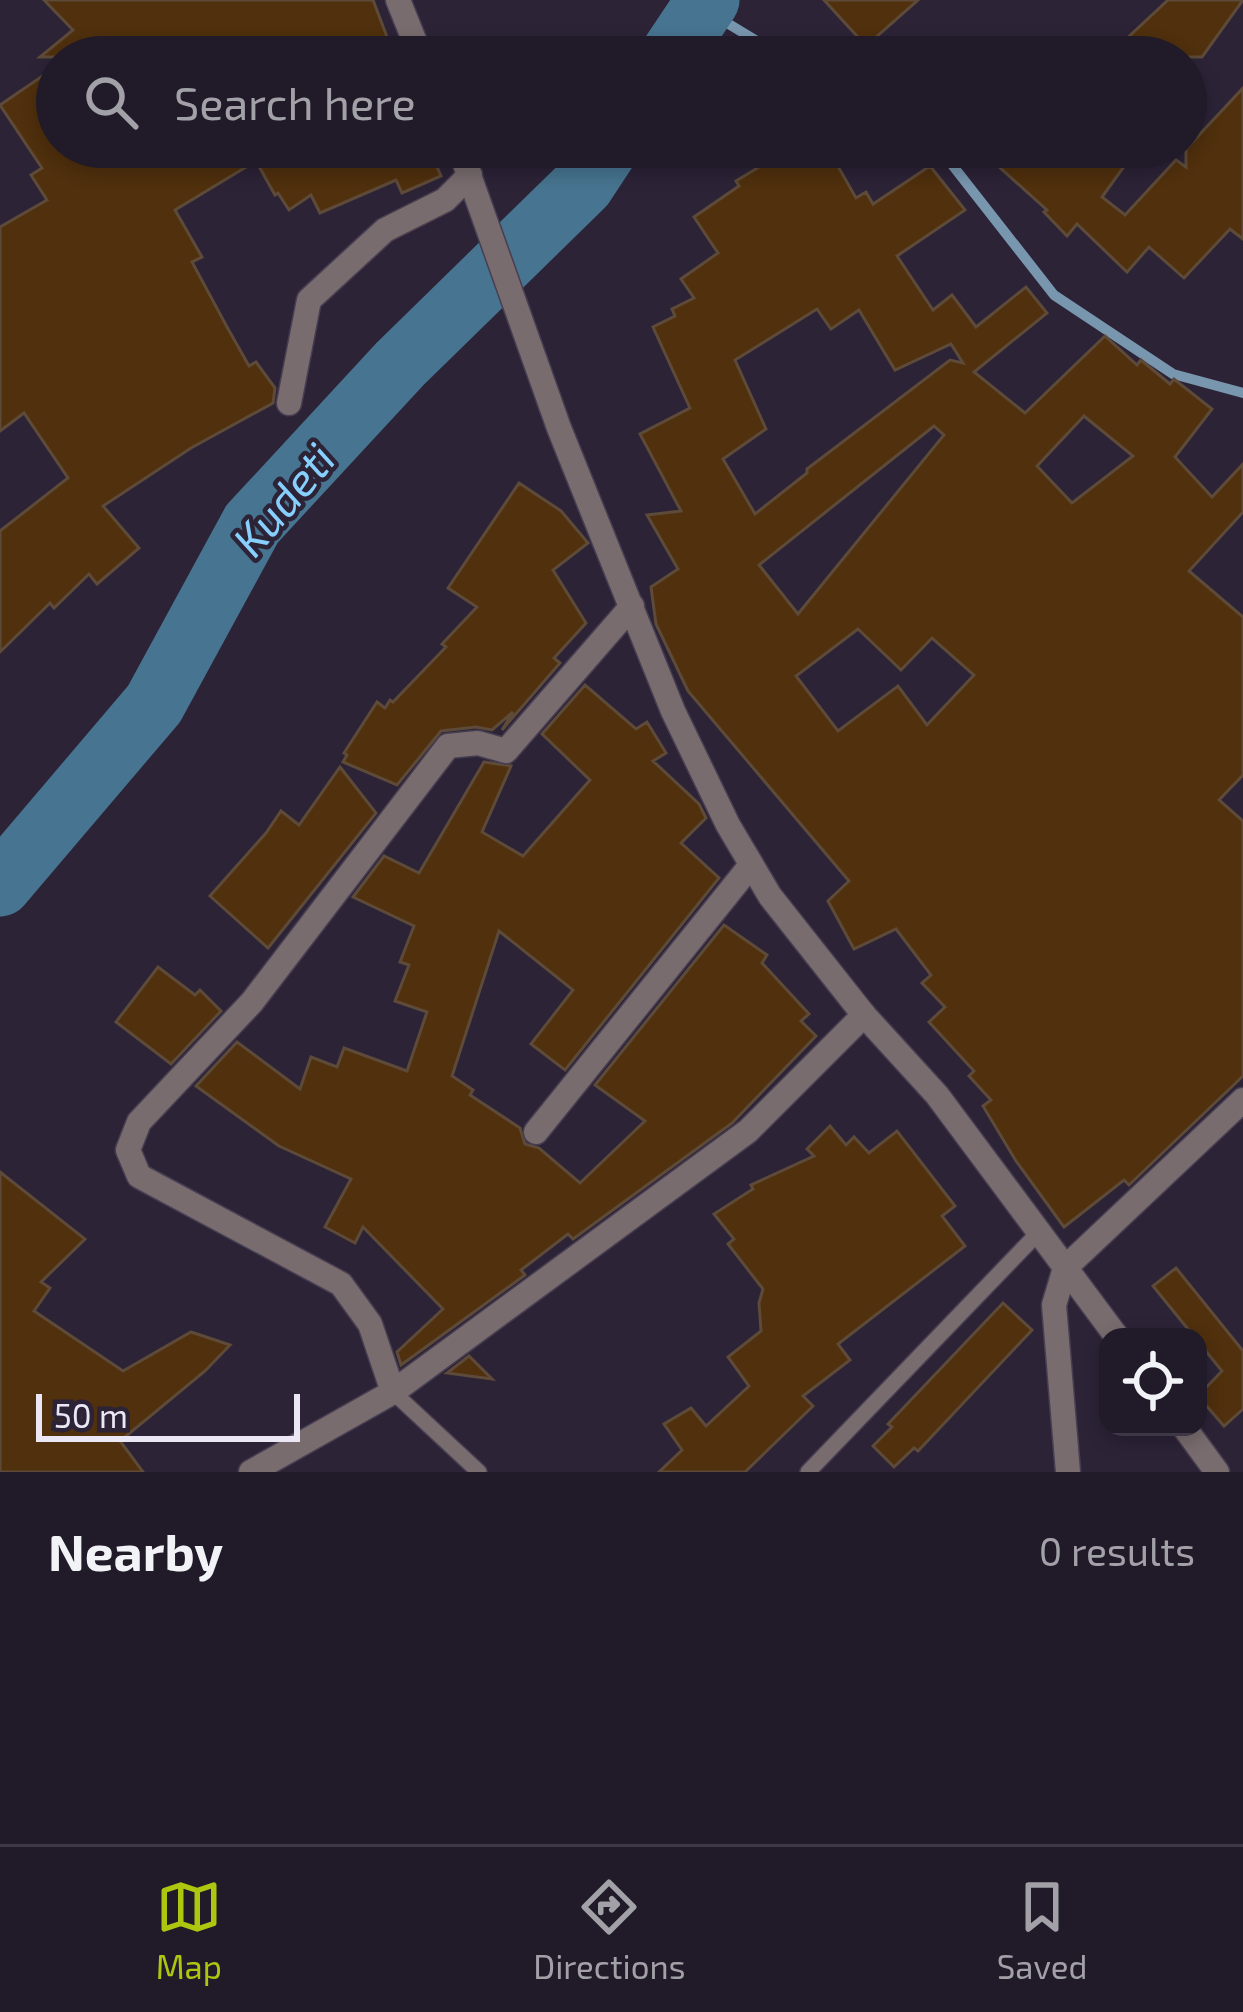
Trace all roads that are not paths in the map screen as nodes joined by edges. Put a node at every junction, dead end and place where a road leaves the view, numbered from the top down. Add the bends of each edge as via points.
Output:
1 (398, 0) edge
2 (413, 36) edge
3 (467, 168) edge
4 (472, 180) junction
5 (290, 403) dead end
6 (632, 606) junction
7 (751, 865) junction
8 (864, 1015) junction
9 (1243, 1100) edge
10 (536, 1132) dead end
11 (1039, 1232) junction
12 (1065, 1268) junction
13 (1110, 1328) edge
14 (393, 1392) junction
15 (1191, 1436) edge
16 (251, 1472) edge
17 (479, 1472) edge
18 (808, 1472) edge
19 (1068, 1472) edge
20 (1217, 1472) edge

1 - 2 street
3 - 4 street
4 - 5 street via 385,230 309,300
4 - 6 street
6 - 7 street via 673,711
6 - 14 street via 506,752 478,743 448,746 252,1002 139,1123 128,1150 139,1176 340,1285 370,1324
7 - 8 street
7 - 10 street
8 - 11 street via 937,1095
8 - 14 street via 748,1131
9 - 12 street
11 - 12 street
11 - 18 lane
12 - 13 street
12 - 19 street via 1054,1305
14 - 16 street
14 - 17 lane
15 - 20 street

